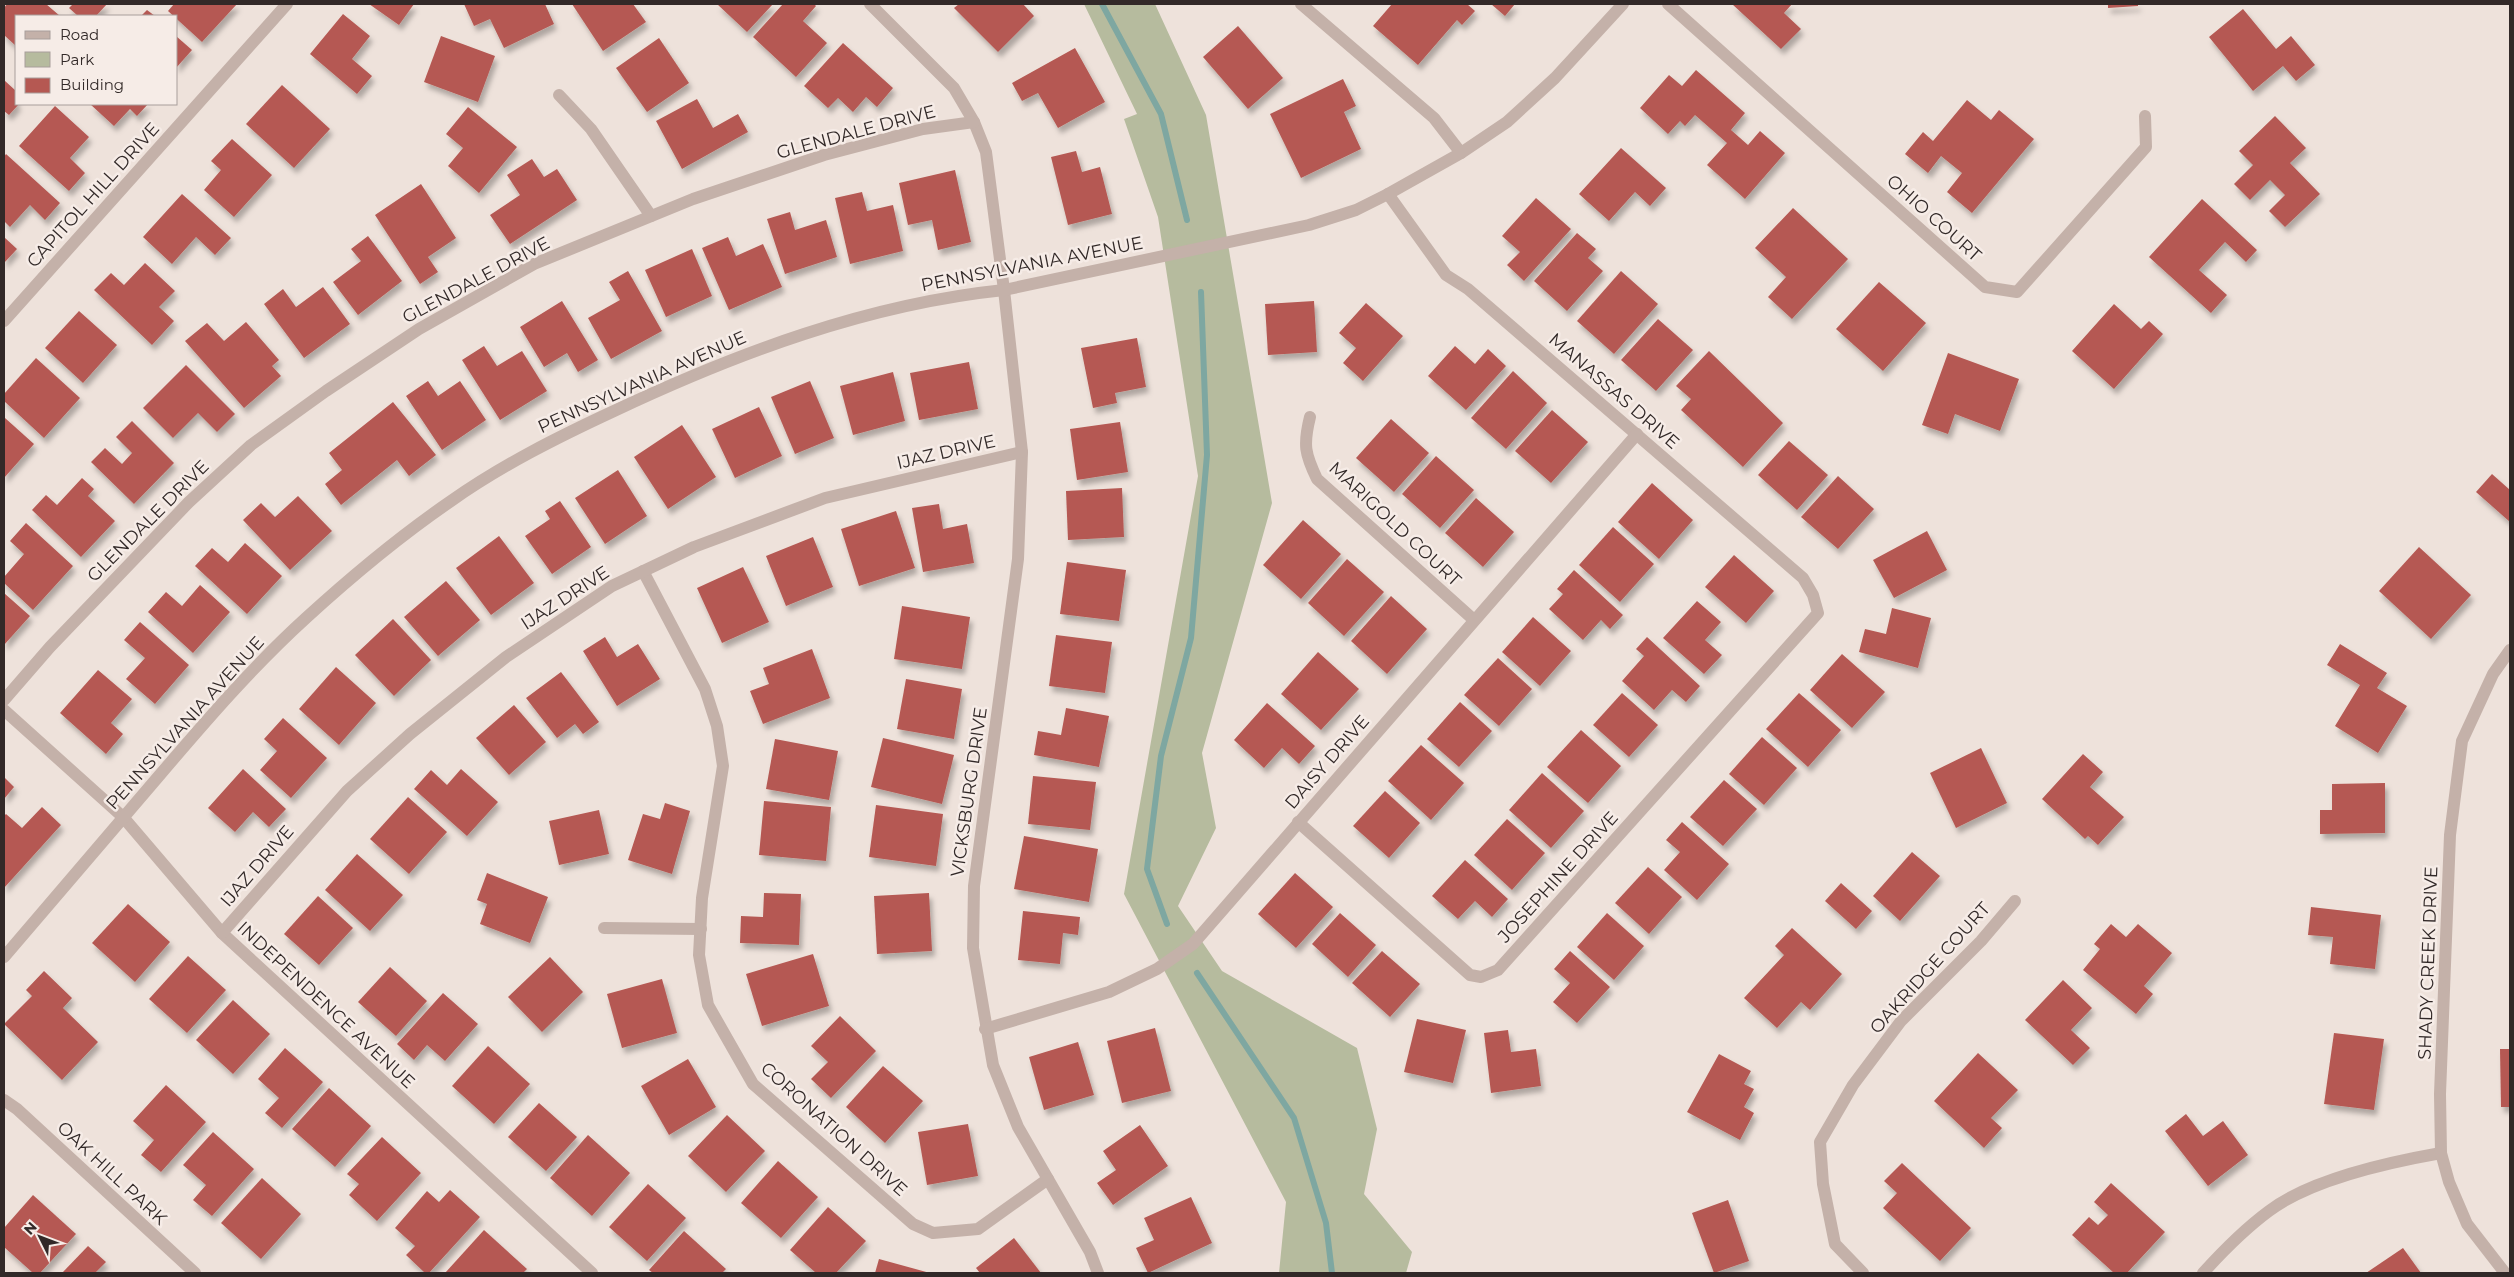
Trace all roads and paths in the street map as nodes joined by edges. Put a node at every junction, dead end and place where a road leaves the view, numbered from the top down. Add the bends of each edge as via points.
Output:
1 (287, 4) edge
2 (870, 4) edge
3 (1301, 4) edge
4 (1623, 4) edge
5 (1668, 4) edge
6 (559, 95) dead end
7 (2146, 116) dead end
8 (974, 122) junction
9 (1461, 153) junction
10 (1388, 194) junction
11 (651, 216) junction
12 (1004, 290) junction
13 (4, 321) edge
14 (1310, 417) dead end
15 (1637, 434) junction
16 (1022, 452) junction
17 (643, 571) junction
18 (1818, 613) joint
19 (1474, 620) junction
20 (2510, 650) edge
21 (4, 700) edge
22 (4, 710) edge
23 (123, 817) junction
24 (1298, 822) junction
25 (2014, 901) dead end
26 (604, 928) dead end
27 (701, 929) junction
28 (222, 933) junction
29 (4, 956) edge
30 (985, 1029) junction
31 (4, 1100) edge
32 (2441, 1153) junction
33 (1048, 1179) junction
34 (195, 1273) edge
35 (592, 1273) edge
36 (1098, 1273) edge
37 (1862, 1273) edge
38 (2203, 1273) edge
39 (2505, 1273) edge

1 - 13 street, CAPITOL HILL DRIVE
2 - 8 street via 954,88
3 - 9 street via 1434,118
4 - 9 street, PENNSYLVANIA AVENUE via 1555,78 1507,122
5 - 7 street, OHIO COURT via 1985,287 2017,292 2146,147
6 - 11 street via 591,129
8 - 11 street, GLENDALE DRIVE via 923,129 824,155
8 - 12 street via 986,152
9 - 10 street, PENNSYLVANIA AVENUE
10 - 12 street, PENNSYLVANIA AVENUE via 1356,210 1309,225
10 - 15 street, MANASSAS DRIVE via 1446,275 1468,289
11 - 21 street, GLENDALE DRIVE via 534,264 419,329 251,445 189,502
12 - 16 street, VICKSBURG DRIVE
12 - 23 street, PENNSYLVANIA AVENUE via 953,295 757,348 665,386 543,444 454,499 401,538 305,619 222,702
14 - 19 street, MARIGOLD COURT via 1305,435 1306,457 1317,479
15 - 18 street, MANASSAS DRIVE via 1803,578
15 - 19 street, DAISY DRIVE
16 - 17 street, IJAZ DRIVE via 825,498 694,547
16 - 30 street, VICKSBURG DRIVE via 1018,559 974,886 973,948
17 - 27 street, CORONATION DRIVE via 705,689 717,726 723,766 702,898
17 - 28 street, IJAZ DRIVE via 612,586 506,657 410,734 347,791
18 - 24 street, JOSEPHINE DRIVE via 1498,970 1481,977 1470,975
19 - 24 street, DAISY DRIVE
20 - 32 street, SHADY CREEK DRIVE via 2493,674 2462,741 2450,836 2440,1094
22 - 23 street, INDEPENDENCE AVENUE
23 - 28 street, INDEPENDENCE AVENUE
23 - 29 street, PENNSYLVANIA AVENUE
24 - 30 street, DAISY DRIVE via 1193,944 1157,969 1108,992
25 - 37 street, OAKRIDGE COURT via 1981,941 1901,1021 1853,1085 1820,1142 1823,1184 1835,1244
26 - 27 street
27 - 33 street, CORONATION DRIVE via 699,954 708,1005 754,1084 913,1224 932,1233 978,1229
28 - 35 street, INDEPENDENCE AVENUE
30 - 33 street, VICKSBURG DRIVE via 992,1065 1018,1127
31 - 34 street, OAK HILL PARK
32 - 38 street via 2389,1162 2305,1190 2270,1210
32 - 39 street, SHADY CREEK DRIVE via 2467,1224
33 - 36 street, VICKSBURG DRIVE via 1090,1252

